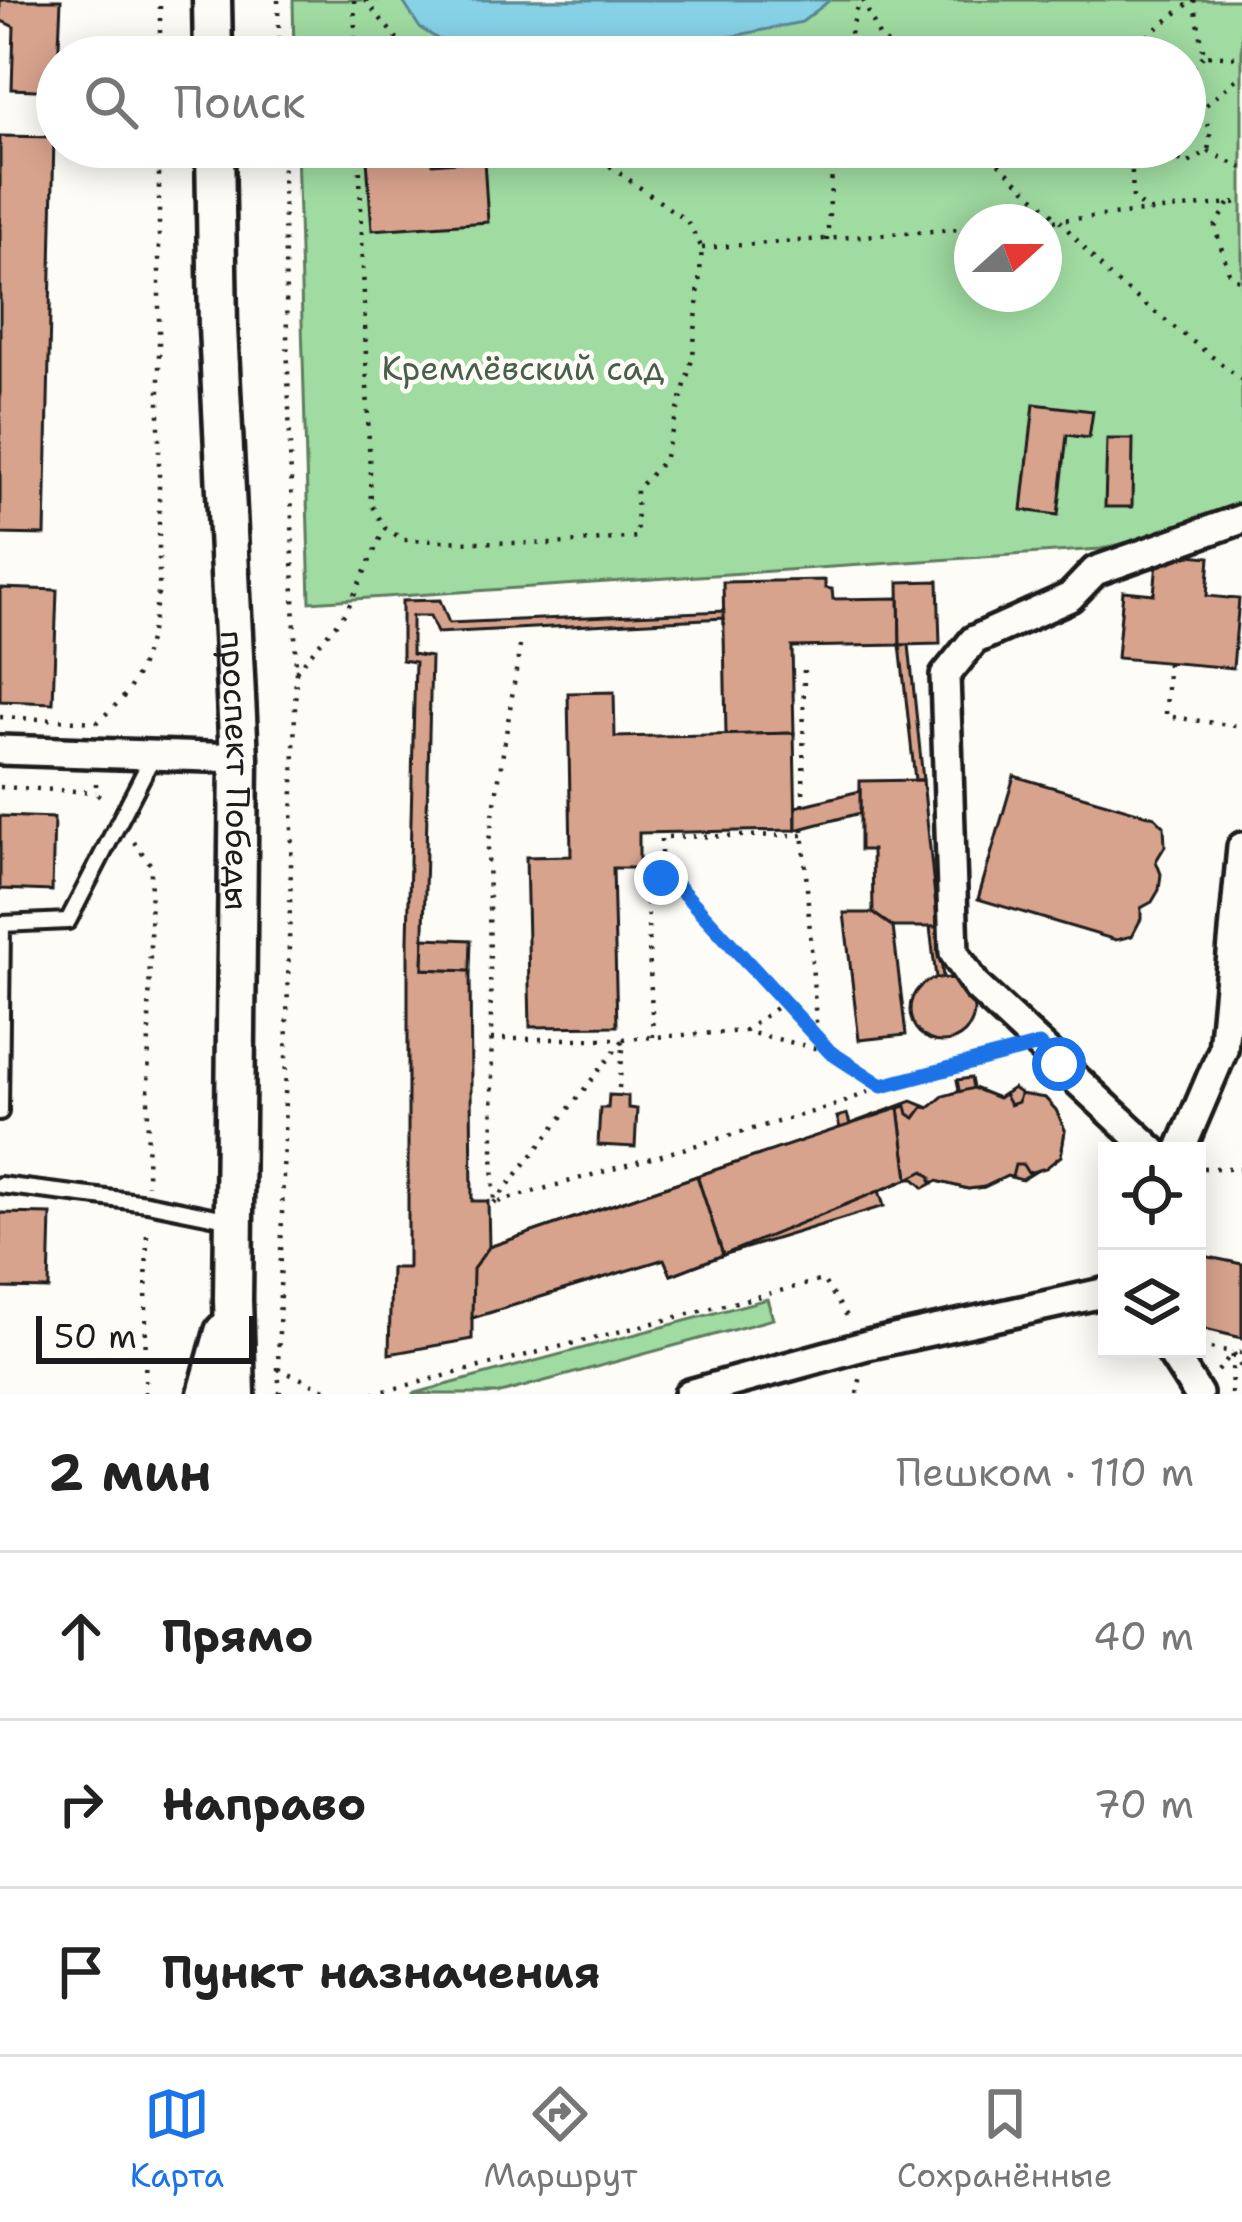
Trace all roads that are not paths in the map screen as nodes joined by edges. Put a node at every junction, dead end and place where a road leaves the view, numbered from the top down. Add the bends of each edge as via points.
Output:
1 (206, 2) edge
2 (210, 36) edge
3 (215, 168) edge
4 (1242, 520) edge
5 (0, 750) edge
6 (153, 756) junction
7 (239, 758) junction
8 (1242, 848) edge
9 (0, 1112) edge
10 (1143, 1142) edge
11 (1184, 1142) edge
12 (0, 1185) edge
13 (236, 1221) junction
14 (1098, 1294) edge
15 (233, 1300) junction
16 (1174, 1358) edge
17 (207, 1394) edge
18 (236, 1394) edge
19 (688, 1394) edge
20 (1198, 1394) edge

1 - 2 main road
3 - 7 main road, проспект Победы
4 - 10 street via 1095,571 1070,597 974,640 945,676 953,953 976,987
5 - 6 street
6 - 7 street
6 - 9 lane via 68,921 2,924
7 - 13 main road, проспект Победы
8 - 11 street via 1223,1050
12 - 13 lane
13 - 15 main road, проспект Победы
14 - 19 street
15 - 17 main road
15 - 18 main road, проспект Победы
16 - 20 street

